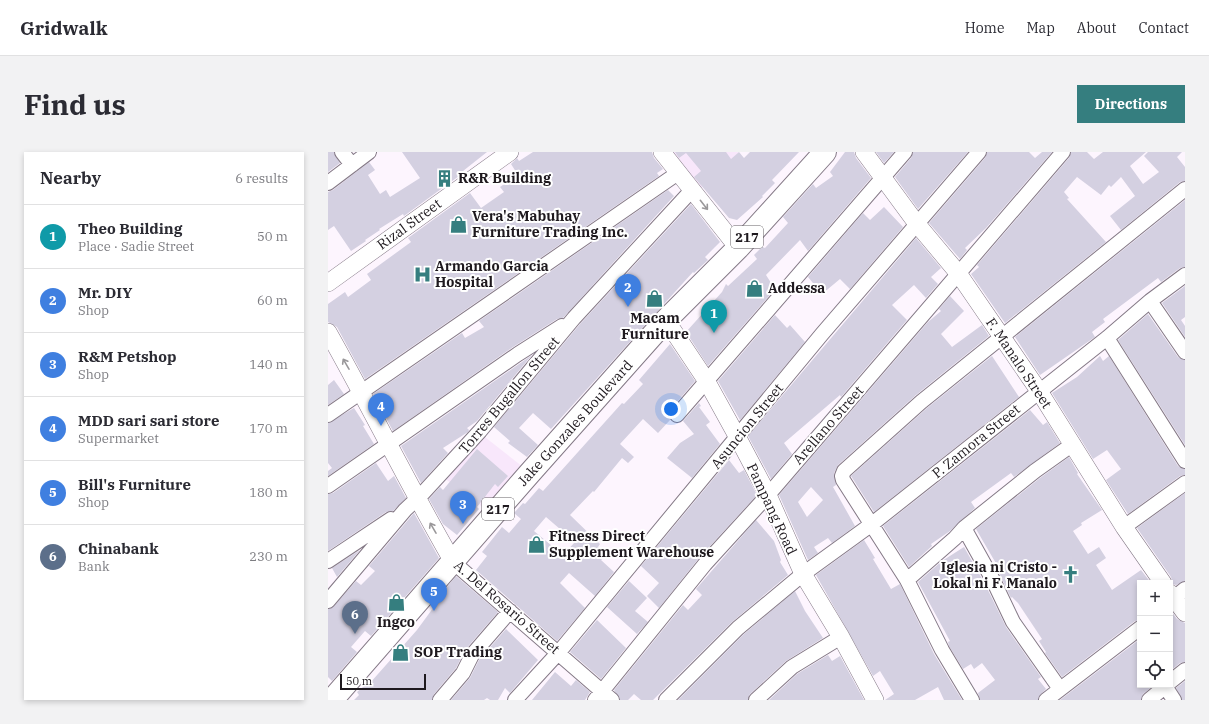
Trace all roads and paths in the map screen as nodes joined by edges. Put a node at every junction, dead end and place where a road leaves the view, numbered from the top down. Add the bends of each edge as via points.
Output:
1 (342, 152) edge
2 (369, 152) edge
3 (510, 152) edge
4 (662, 152) edge
5 (825, 152) edge
6 (864, 152) edge
7 (905, 152) edge
8 (979, 152) edge
9 (1064, 152) edge
10 (352, 165) junction
11 (678, 173) junction
12 (883, 178) junction
13 (328, 183) edge
14 (1185, 189) edge
15 (692, 190) junction
16 (917, 224) junction
17 (738, 248) junction
18 (958, 273) junction
19 (1185, 275) edge
20 (328, 283) edge
21 (1150, 301) junction
22 (574, 318) junction
23 (666, 320) junction
24 (328, 332) edge
25 (1002, 338) junction
26 (1107, 338) junction
27 (1185, 352) edge
28 (706, 380) junction
29 (362, 391) junction
30 (1039, 391) junction
31 (328, 415) edge
32 (677, 415) dead end
33 (738, 438) junction
34 (389, 443) junction
35 (1073, 444) junction
36 (1185, 461) edge
37 (1185, 484) edge
38 (328, 486) edge
39 (768, 495) junction
40 (411, 505) junction
41 (872, 524) junction
42 (1124, 527) junction
43 (964, 528) junction
44 (328, 561) edge
45 (453, 562) junction
46 (803, 574) junction
47 (907, 580) junction
48 (1161, 580) edge
49 (1175, 595) edge
50 (328, 601) edge
51 (510, 610) junction
52 (1185, 613) edge
53 (1137, 630) edge
54 (841, 637) junction
55 (559, 652) junction
56 (1185, 670) edge
57 (1173, 680) edge
58 (1163, 688) edge
59 (1168, 688) edge
60 (1060, 689) junction
61 (599, 695) edge
62 (332, 700) edge
63 (440, 700) edge
64 (515, 700) edge
65 (612, 700) edge
66 (666, 700) edge
67 (756, 700) edge
68 (875, 700) edge
69 (972, 700) edge
70 (1046, 700) edge
71 (1149, 700) edge
72 (1174, 700) edge

1 - 10 street
2 - 10 street
3 - 20 street, Rizal Street
4 - 11 street
5 - 17 main road, Jake Gonzales Boulevard / 217
6 - 12 street, F. Manalo Street
7 - 12 street
8 - 16 street, Asuncion Street
9 - 18 street, Arellano Street
10 - 13 street
11 - 15 street
11 - 29 street
12 - 16 street, F. Manalo Street
12 - 28 street
14 - 25 street
15 -> 17 street
15 - 22 street, Torres Bugallon Street
16 - 18 street, F. Manalo Street
16 - 33 street, Asuncion Street via 822,334
17 - 23 main road, Jake Gonzales Boulevard / 217
18 - 25 street, F. Manalo Street
18 - 39 street, Arellano Street
19 - 21 street, P. Zamora Street
21 - 26 street, P. Zamora Street
21 - 27 street
22 - 34 street
22 - 40 street, Torres Bugallon Street via 480,431
23 - 28 street, Pampang Road
23 - 45 main road, Jake Gonzales Boulevard / 217
29 -> 24 street, A. Del Rosario Street
25 - 30 street, F. Manalo Street
25 - 41 street via 921,402 844,471 843,480
26 - 30 street, P. Zamora Street
26 - 36 street
28 - 32 street
28 - 33 street, Pampang Road
29 - 31 street
29 - 34 street, A. Del Rosario Street
30 - 35 street, F. Manalo Street
30 - 41 street, P. Zamora Street
33 - 39 street, Pampang Road
33 - 55 street, Asuncion Street
34 - 38 street
34 - 40 street, A. Del Rosario Street
35 - 42 street, F. Manalo Street
35 - 43 street
37 - 42 street
39 - 46 street, Pampang Road
39 - 61 street, Arellano Street via 705,564
40 - 44 street
45 -> 40 street, A. Del Rosario Street
40 - 50 street, Torres Bugallon Street
41 - 46 street, P. Zamora Street
41 - 47 street
42 - 48 street, F. Manalo Street
43 - 47 street
43 - 60 street via 1013,622
45 - 51 street, A. Del Rosario Street
45 - 62 main road, Jake Gonzales Boulevard / 217
46 - 54 street, Pampang Road
46 - 66 street, P. Zamora Street via 738,628
47 - 69 street via 942,650
49 - 52 street
51 - 55 street, A. Del Rosario Street
51 - 63 street via 472,655 463,673
53 - 60 street
54 - 67 street via 792,667
54 - 68 street, Pampang Road
55 - 61 street, A. Del Rosario Street
55 - 64 street, Asuncion Street
56 - 57 street
58 - 71 street
59 - 72 street
60 - 70 street
61 - 65 street, A. Del Rosario Street

